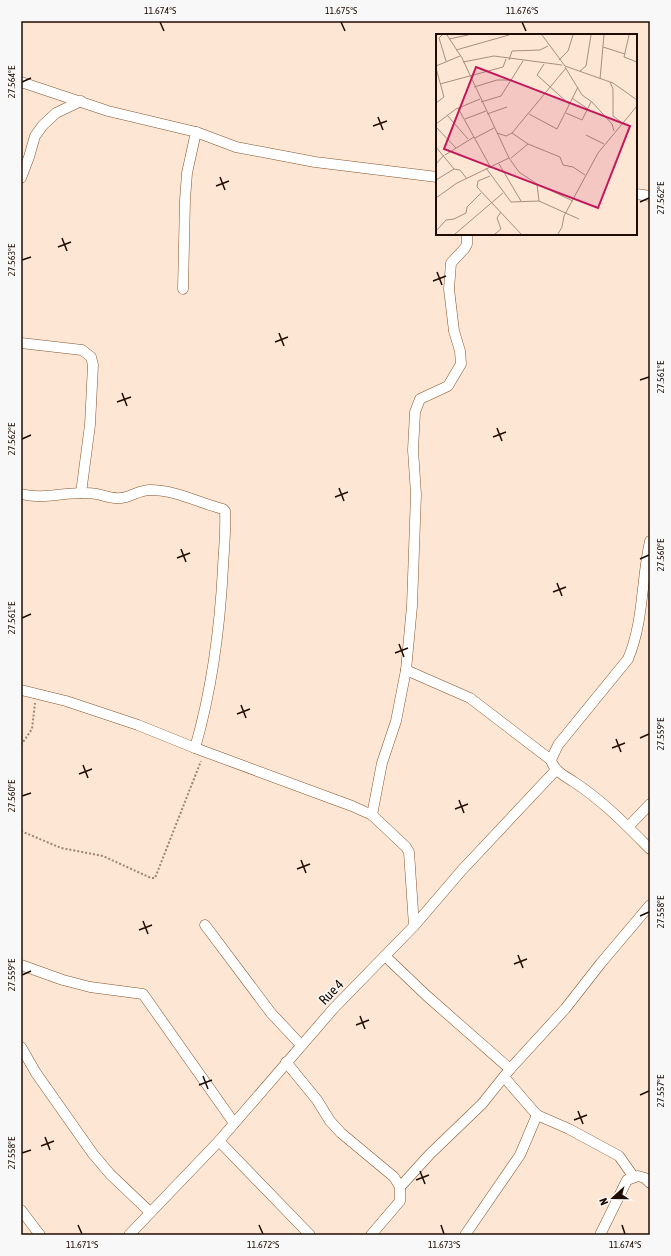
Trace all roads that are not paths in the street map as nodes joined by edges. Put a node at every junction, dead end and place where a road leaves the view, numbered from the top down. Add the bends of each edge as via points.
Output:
1 (21, 82) edge
2 (81, 101) junction
3 (196, 132) junction
4 (21, 178) edge
5 (436, 178) edge
6 (637, 194) edge
7 (650, 196) edge
8 (467, 235) edge
9 (183, 289) dead end
10 (21, 343) edge
11 (81, 493) junction
12 (21, 494) edge
13 (650, 541) edge
14 (406, 670) junction
15 (21, 690) edge
16 (200, 750) junction
17 (551, 760) junction
18 (556, 770) junction
19 (650, 804) edge
20 (372, 815) junction
21 (629, 826) junction
22 (650, 849) edge
23 (650, 905) edge
24 (205, 925) dead end
25 (414, 926) junction
26 (385, 956) junction
27 (21, 965) edge
28 (301, 1045) junction
29 (21, 1046) edge
30 (286, 1062) junction
31 (507, 1073) junction
32 (537, 1115) junction
33 (234, 1123) junction
34 (219, 1141) junction
35 (632, 1176) junction
36 (650, 1183) edge
37 (400, 1187) junction
38 (21, 1210) edge
39 (150, 1212) junction
40 (40, 1235) edge
41 (129, 1235) edge
42 (310, 1235) edge
43 (371, 1235) edge
44 (465, 1235) edge
45 (600, 1235) edge

1 - 2 street
2 - 3 street via 108,111
2 - 4 street via 56,113 34,136
3 - 5 street via 236,147 281,156
3 - 9 street via 187,173
6 - 7 street
8 - 14 street via 465,248 451,264 449,289 461,364 448,386 420,399 415,412 413,450 416,494 412,606
10 - 11 street via 82,350 92,357 90,425
11 - 12 street via 44,497
11 - 16 street via 122,498 142,490 155,490 186,496 226,511 222,598 215,661
13 - 17 street via 640,616 628,659 558,745
14 - 17 street via 470,698
14 - 20 street via 396,721 382,763
15 - 16 street via 36,692 138,725
16 - 20 street
17 - 18 street
18 - 21 street
18 - 25 street, Rue 4 via 462,870
19 - 21 street
20 - 25 street via 408,849
21 - 22 street
23 - 31 street via 552,1025
24 - 28 street via 270,1013
25 - 26 street, Rue 4
26 - 28 street, Rue 4
26 - 31 street
27 - 33 street via 90,987 143,994
28 - 30 street, Rue 4
29 - 39 street via 36,1073 93,1154
30 - 33 street, Rue 4
30 - 37 street via 317,1100 330,1121 388,1171
31 - 32 street
31 - 37 street via 482,1104
32 - 35 street via 620,1156
32 - 44 street via 520,1155
33 - 34 street, Rue 4
34 - 39 street, Rue 4
34 - 42 street
35 - 36 street via 645,1178
35 - 45 street via 623,1185
37 - 43 street via 400,1201
38 - 40 street
39 - 41 street, Rue 4

